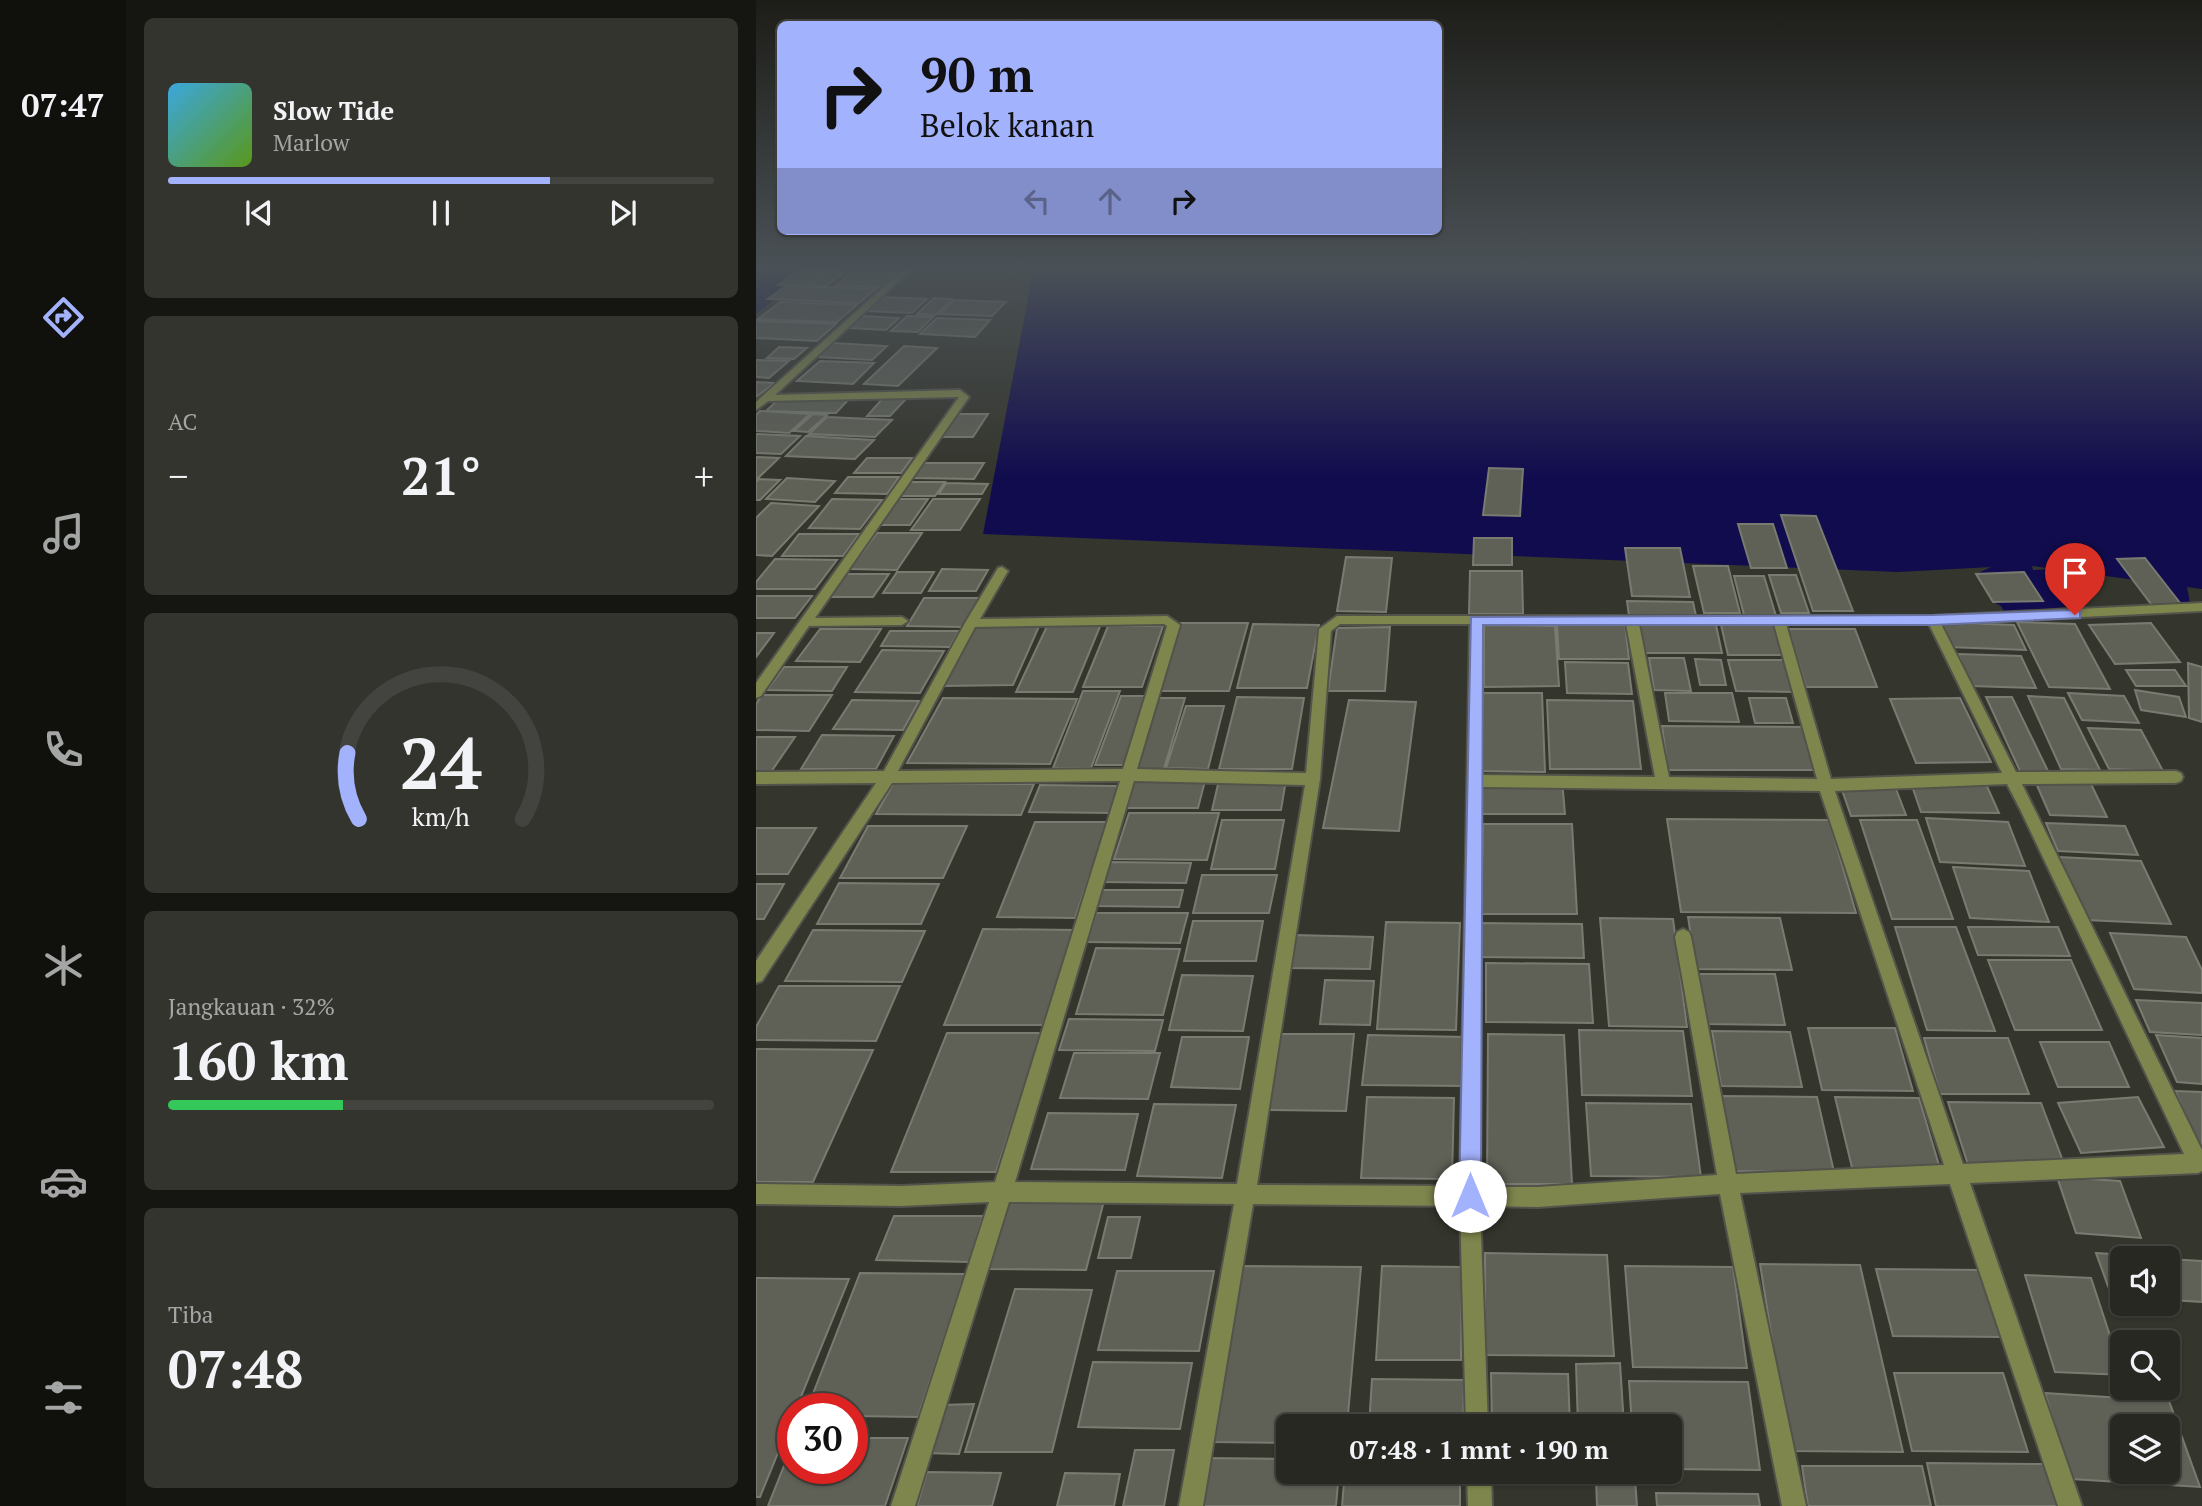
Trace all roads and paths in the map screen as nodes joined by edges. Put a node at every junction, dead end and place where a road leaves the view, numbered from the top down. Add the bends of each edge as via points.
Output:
1 (833, 337) edge
2 (766, 398) junction
3 (756, 407) edge
4 (1002, 571) dead end
5 (2202, 607) edge
6 (1476, 620) junction
7 (1779, 620) junction
8 (1933, 620) junction
9 (902, 621) dead end
10 (1632, 621) junction
11 (805, 622) junction
12 (971, 623) junction
13 (756, 692) edge
14 (1129, 775) junction
15 (888, 777) junction
16 (2176, 777) dead end
17 (756, 778) edge
18 (2012, 778) junction
19 (1313, 779) junction
20 (1473, 781) junction
21 (1663, 784) junction
22 (1826, 785) junction
23 (1683, 937) dead end
24 (756, 975) edge
25 (2200, 1167) edge
26 (1959, 1175) junction
27 (1728, 1184) junction
28 (1002, 1192) junction
29 (756, 1194) edge
30 (1245, 1195) junction
31 (1470, 1196) junction
32 (1477, 1414) edge
33 (1479, 1484) edge
34 (902, 1506) edge
35 (1191, 1506) edge
36 (1480, 1506) edge
37 (1794, 1506) edge
38 (2070, 1506) edge

1 - 2 street
2 - 3 street
2 - 11 street via 960,393 964,397
4 - 12 street
5 - 8 street
6 - 10 street
6 - 19 street via 1342,620 1328,625
6 - 20 street
7 - 8 street
7 - 10 street
7 - 22 street
8 - 18 street
9 - 11 street
10 - 21 street
11 - 13 street
12 - 14 street via 1172,622
12 - 15 street
14 - 15 street
14 - 19 street
14 - 28 street
15 - 17 street
15 - 24 street
16 - 18 street
18 - 22 street
18 - 25 street
19 - 30 street
20 - 21 street
20 - 31 street
21 - 22 street
22 - 26 street
23 - 27 street
25 - 26 street
26 - 27 street
26 - 38 street
27 - 31 street via 1538,1197
27 - 37 street
28 - 29 street
28 - 30 street
28 - 34 street
30 - 31 street
30 - 35 street
31 - 32 street
33 - 36 street

